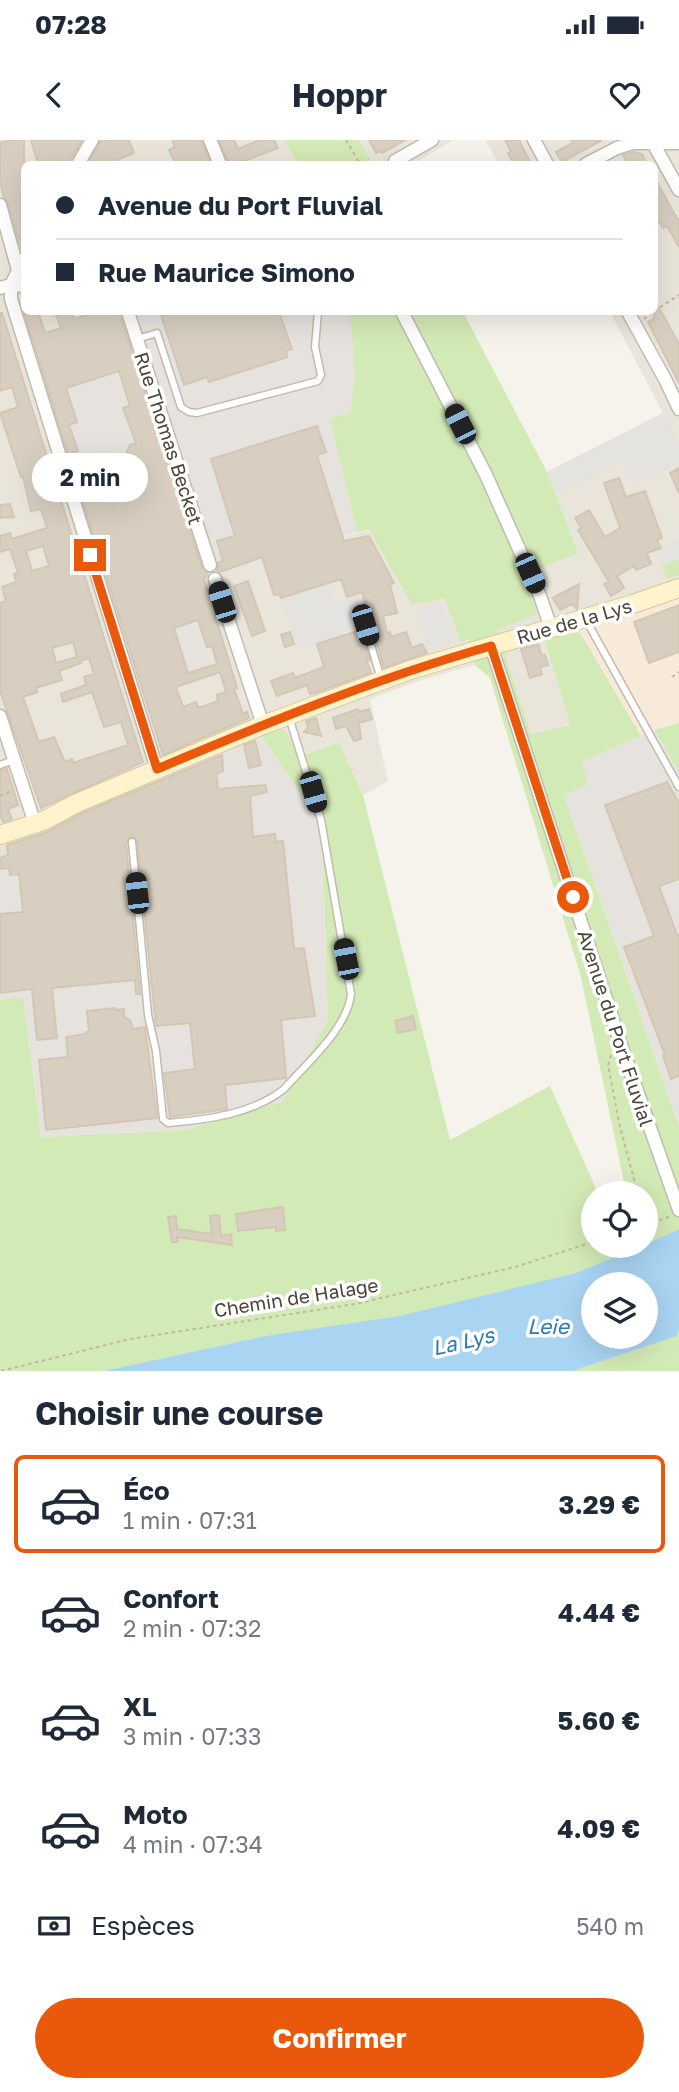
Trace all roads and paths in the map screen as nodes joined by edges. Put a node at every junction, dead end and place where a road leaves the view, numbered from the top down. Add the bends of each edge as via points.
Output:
1 (92, 140) edge
2 (210, 140) edge
3 (346, 140) edge
4 (432, 140) edge
5 (534, 140) edge
6 (653, 143) junction
7 (679, 143) edge
8 (80, 161) edge
9 (219, 161) edge
10 (358, 161) edge
11 (395, 161) dead end
12 (545, 161) edge
13 (592, 161) edge
14 (679, 190) edge
15 (0, 205) edge
16 (21, 265) edge
17 (12, 286) edge
18 (679, 295) edge
19 (658, 308) edge
20 (129, 315) edge
21 (318, 315) edge
22 (404, 315) edge
23 (630, 315) edge
24 (137, 339) junction
25 (679, 409) edge
26 (210, 565) dead end
27 (215, 579) dead end
28 (679, 587) edge
29 (585, 618) junction
30 (365, 625) dead end
31 (551, 628) junction
32 (491, 646) junction
33 (679, 672) edge
34 (672, 677) dead end
35 (382, 680) junction
36 (289, 715) junction
37 (0, 716) edge
38 (263, 725) junction
39 (3, 738) edge
40 (14, 760) junction
41 (0, 765) edge
42 (157, 769) junction
43 (22, 787) junction
44 (679, 787) edge
45 (0, 796) edge
46 (35, 824) junction
47 (0, 835) edge
48 (132, 842) dead end
49 (622, 1048) junction
50 (635, 1181) edge
51 (679, 1210) edge
52 (658, 1220) edge
53 (581, 1246) edge
54 (1, 1371) edge

1 - 8 street
2 - 9 street
3 - 10 path
4 - 11 street
5 - 12 street
6 - 7 street
6 - 13 street via 625,145
6 - 14 street
15 - 16 street
16 - 17 street
17 - 42 street via 10,299
18 - 19 path
20 - 24 street, Rue Thomas Becket
21 - 24 lane via 318,381 197,413 181,407 157,333
22 - 31 street via 486,475
23 - 25 street
24 - 26 street, Rue Thomas Becket
27 - 38 street
28 - 29 main road, Rue de la Lys
29 - 31 main road, Rue de la Lys
29 - 44 lane
30 - 35 lane
31 - 32 main road, Rue de la Lys
32 - 35 main road, Rue de la Lys
32 - 49 street, Avenue du Port Fluvial
33 - 34 path
35 - 36 main road, Rue de la Lys
36 - 38 main road, Rue de la Lys
36 - 48 lane via 320,815 351,994 339,1025 273,1096 215,1118 168,1123 163,1119
37 - 39 street
38 - 42 main road, Rue de la Lys
39 - 40 street
40 - 41 lane
40 - 43 street
42 - 46 main road, Rue de la Lys
43 - 45 path
43 - 46 street
46 - 47 main road, Rue de la Lys
49 - 50 path via 610,1057 608,1065
49 - 51 street, Avenue du Port Fluvial
51 - 52 path
53 - 54 path, Chemin de Halage via 515,1267 355,1304 130,1339

